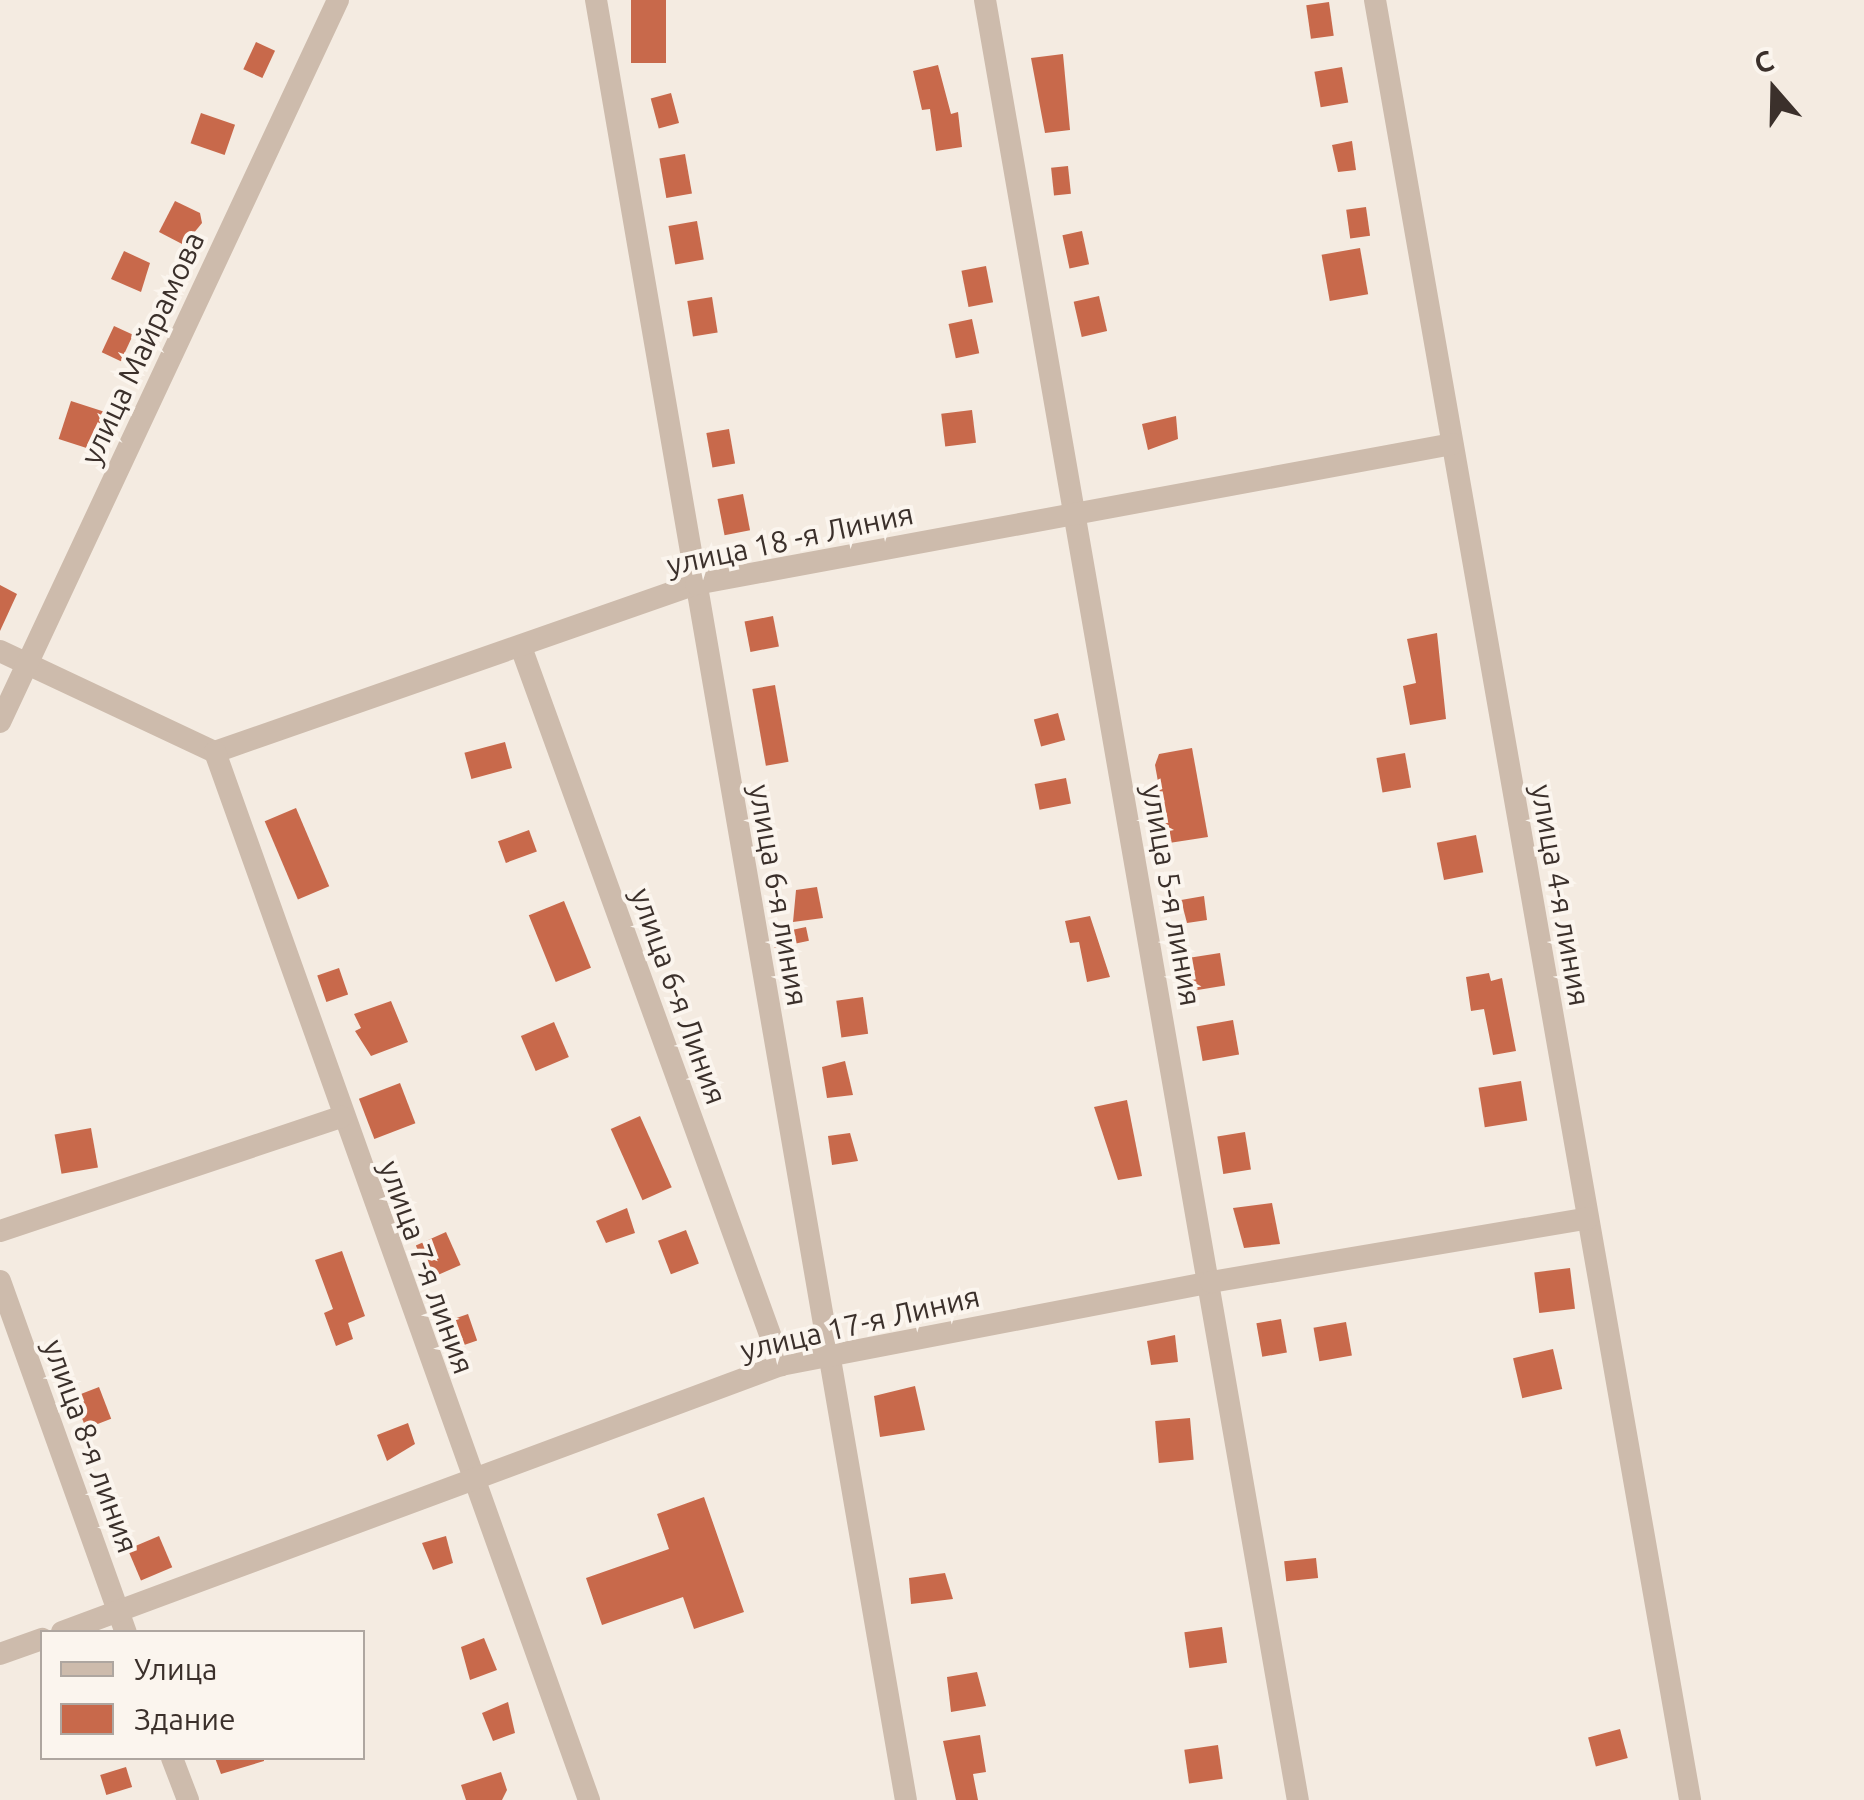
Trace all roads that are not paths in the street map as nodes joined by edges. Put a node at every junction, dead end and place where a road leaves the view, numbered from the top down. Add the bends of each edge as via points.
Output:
1 (338, 0) edge
2 (596, 0) edge
3 (985, 0) edge
4 (1375, 0) edge
5 (1452, 444) junction
6 (1073, 513) junction
7 (696, 584) junction
8 (521, 647) junction
9 (0, 651) edge
10 (27, 663) junction
11 (0, 722) edge
12 (215, 752) junction
13 (341, 1118) junction
14 (1588, 1218) junction
15 (0, 1231) edge
16 (0, 1281) edge
17 (1211, 1282) junction
18 (826, 1356) junction
19 (781, 1365) junction
20 (472, 1478) junction
21 (123, 1623) edge
22 (76, 1630) edge
23 (40, 1640) edge
24 (0, 1654) edge
25 (173, 1760) edge
26 (188, 1800) edge
27 (589, 1800) edge
28 (906, 1800) edge
29 (1298, 1800) edge
30 (1690, 1800) edge

1 - 10 street, улица Майрамова
2 - 7 street, улица 6-я линия
3 - 6 street, улица 5-я линия
4 - 5 street, улица 4-я линия
5 - 6 street, улица 18 -я Линия
5 - 14 street, улица 4-я линия
6 - 7 street, улица 18 -я Линия
6 - 17 street, улица 5-я линия
7 - 8 street, улица 18 -я Линия
7 - 18 street, улица 6-я линия
8 - 12 street, улица 18 -я Линия
8 - 19 street, улица 6-я Линия
9 - 10 street
10 - 11 street, улица Майрамова
10 - 12 street
12 - 13 street, улица 7-я линия
13 - 15 street
13 - 20 street, улица 7-я линия
14 - 17 street, улица 17-я Линия
14 - 30 street, улица 4-я линия
16 - 21 street, улица 8-я линия
17 - 18 street, улица 17-я Линия
17 - 29 street, улица 5-я линия
18 - 19 street, улица 17-я Линия
18 - 28 street, улица 6-я линия
19 - 20 street, улица 17-я Линия
20 - 21 street, улица 17-я Линия
20 - 27 street, улица 7-я линия
21 - 22 street, улица 17-я Линия
23 - 24 street
25 - 26 street

